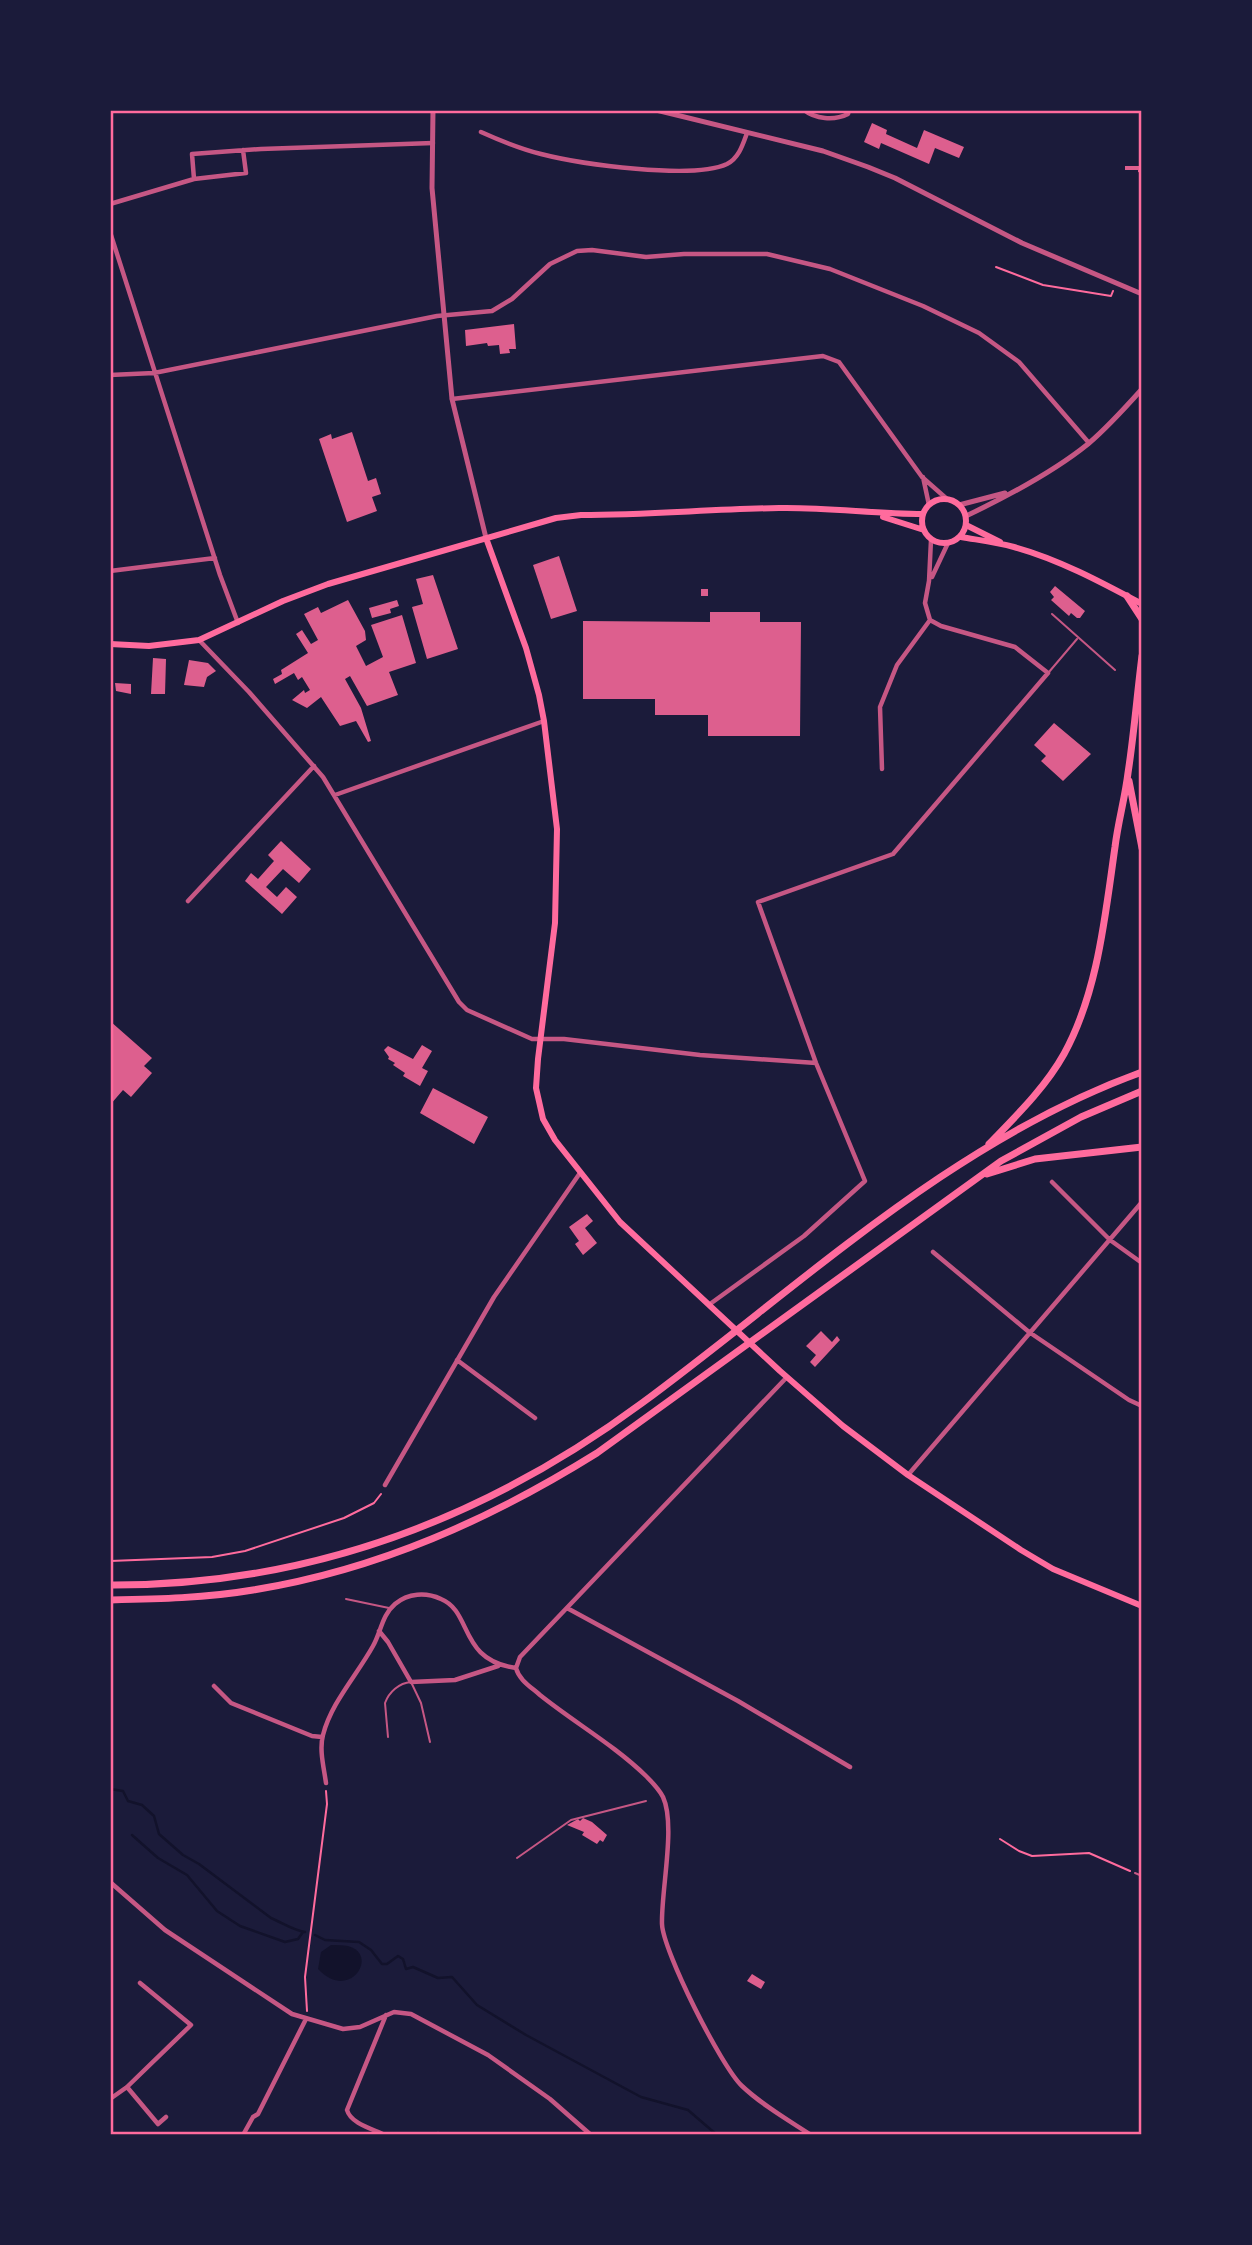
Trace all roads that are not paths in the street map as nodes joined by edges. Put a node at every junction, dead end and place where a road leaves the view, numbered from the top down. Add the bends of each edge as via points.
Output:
1 (433, 110) edge
2 (656, 110) edge
3 (804, 110) edge
4 (849, 110) edge
5 (815, 113) edge
6 (481, 132) dead end
7 (747, 133) junction
8 (433, 143) junction
9 (243, 150) junction
10 (194, 179) junction
11 (110, 204) edge
12 (110, 232) edge
13 (1142, 294) edge
14 (444, 315) junction
15 (154, 373) junction
16 (110, 375) edge
17 (1142, 388) edge
18 (452, 399) junction
19 (1090, 443) junction
20 (922, 477) junction
21 (1011, 492) junction
22 (947, 499) junction
23 (929, 505) junction
24 (959, 505) junction
25 (874, 514) junction
26 (923, 514) junction
27 (966, 516) junction
28 (966, 525) junction
29 (924, 530) junction
30 (961, 537) junction
31 (486, 538) junction
32 (931, 540) junction
33 (948, 543) junction
34 (1005, 544) junction
35 (215, 558) junction
36 (110, 571) edge
37 (929, 581) junction
38 (1127, 596) junction
39 (1142, 604) edge
40 (1052, 614) dead end
41 (1142, 619) edge
42 (930, 620) junction
43 (238, 623) junction
44 (1078, 638) junction
45 (200, 640) junction
46 (110, 644) edge
47 (1142, 656) edge
48 (1115, 670) dead end
49 (1048, 673) junction
50 (544, 721) junction
51 (314, 766) junction
52 (882, 769) dead end
53 (1128, 776) junction
54 (335, 795) junction
55 (1142, 848) edge
56 (188, 901) dead end
57 (541, 1038) junction
58 (816, 1063) junction
59 (1142, 1072) edge
60 (1142, 1091) edge
61 (1142, 1147) edge
62 (984, 1150) junction
63 (580, 1173) junction
64 (979, 1177) junction
65 (1052, 1182) dead end
66 (1142, 1202) edge
67 (1110, 1240) junction
68 (933, 1252) dead end
69 (1142, 1263) edge
70 (712, 1306) junction
71 (1029, 1332) junction
72 (457, 1360) junction
73 (787, 1377) junction
74 (1142, 1406) edge
75 (535, 1418) dead end
76 (908, 1475) junction
77 (385, 1485) dead end
78 (110, 1585) edge
79 (346, 1599) dead end
80 (110, 1600) edge
81 (1142, 1606) edge
82 (390, 1608) junction
83 (567, 1608) junction
84 (379, 1632) junction
85 (499, 1666) junction
86 (516, 1668) junction
87 (411, 1682) junction
88 (214, 1686) dead end
89 (322, 1737) junction
90 (388, 1737) dead end
91 (430, 1742) dead end
92 (850, 1767) dead end
93 (326, 1783) road end
94 (646, 1801) dead end
95 (517, 1858) dead end
96 (1135, 1873) road end
97 (1142, 1877) edge
98 (110, 1882) edge
99 (140, 1983) dead end
100 (386, 2014) junction
101 (306, 2019) junction
102 (127, 2087) junction
103 (110, 2099) edge
104 (166, 2117) dead end
105 (243, 2135) edge
106 (385, 2135) edge
107 (591, 2135) edge
108 (811, 2135) edge

1 - 8 street
2 - 7 street
3 - 5 street
4 - 5 street via 841,118
6 - 7 street via 554,157 657,170 714,168 729,163
7 - 13 street via 823,151 895,178 1022,243
8 - 9 street
8 - 14 street via 432,188
9 - 10 street via 246,173
9 - 10 street via 192,154
10 - 11 street
12 - 15 street
14 - 15 street
14 - 18 street
14 - 19 street via 500,308 550,264 577,251 646,257 766,254 830,269 986,337 1019,362
15 - 16 street
15 - 35 street
17 - 19 street
18 - 20 street via 823,356 839,362
18 - 31 street
19 - 21 street
20 - 22 street
20 - 23 street
21 - 24 street
21 - 27 street
22 - 23 main road
22 - 24 main road
23 - 26 main road
24 - 27 main road
25 - 26 main road
25 - 29 main road
25 - 31 main road via 780,508 581,515
26 - 29 main road
27 - 28 main road
28 - 30 main road
28 - 34 main road
29 - 32 main road
30 - 33 main road
30 - 34 main road
31 - 43 main road via 328,584
31 - 50 main road via 526,648
32 - 33 main road
32 - 37 street
33 - 37 street
34 - 38 main road
35 - 36 street
35 - 43 street
37 - 42 street via 925,603
38 - 39 main road
38 - 41 highway
40 - 44 lane
42 - 49 street via 1015,647
42 - 52 street via 897,665 880,707
43 - 45 main road
44 - 48 lane
44 - 49 lane
45 - 46 main road via 149,646
45 - 51 street
47 - 53 highway
49 - 58 street via 893,854 758,902
50 - 54 street
50 - 57 main road via 557,829 555,919
51 - 54 street
51 - 56 street
53 - 55 highway
53 - 62 highway via 1096,963 1076,1029 1046,1082
54 - 57 street via 463,1007 532,1039
57 - 58 street
57 - 63 main road via 538,1101 543,1119
58 - 70 street via 865,1181 804,1236
59 - 62 highway
60 - 64 highway via 1038,1139
61 - 64 highway via 1035,1159
62 - 78 highway via 913,1195 609,1426 517,1483 455,1514 353,1552 300,1565 216,1580
63 - 70 main road via 620,1222
63 - 72 street via 494,1297
64 - 80 highway via 607,1446 544,1485 441,1537 379,1560 253,1591
65 - 67 street
66 - 67 street
67 - 69 street
67 - 71 street
68 - 71 street
70 - 73 main road
71 - 74 street
71 - 76 street
72 - 75 street
72 - 77 street
73 - 76 main road
73 - 83 street
76 - 81 main road via 1053,1569
79 - 82 lane
82 - 84 street
82 - 85 street via 417,1595 447,1602 476,1648
83 - 86 street via 520,1657
83 - 92 street
84 - 87 street
84 - 89 street
85 - 86 street
85 - 87 street via 466,1678
86 - 108 street via 522,1680 623,1755 663,1797 668,1828 662,1923 666,1945 727,2068 741,2085
87 - 90 lane via 387,1698
87 - 91 lane
88 - 89 street via 231,1703
89 - 93 street
94 - 95 lane via 571,1820
96 - 97 lane
98 - 101 street via 170,1934
99 - 102 street via 191,2025
100 - 101 street via 343,2029
100 - 106 street via 347,2110 354,2120
100 - 107 street via 403,2011 467,2041 533,2086
101 - 105 street
102 - 103 street
102 - 104 street via 158,2124

